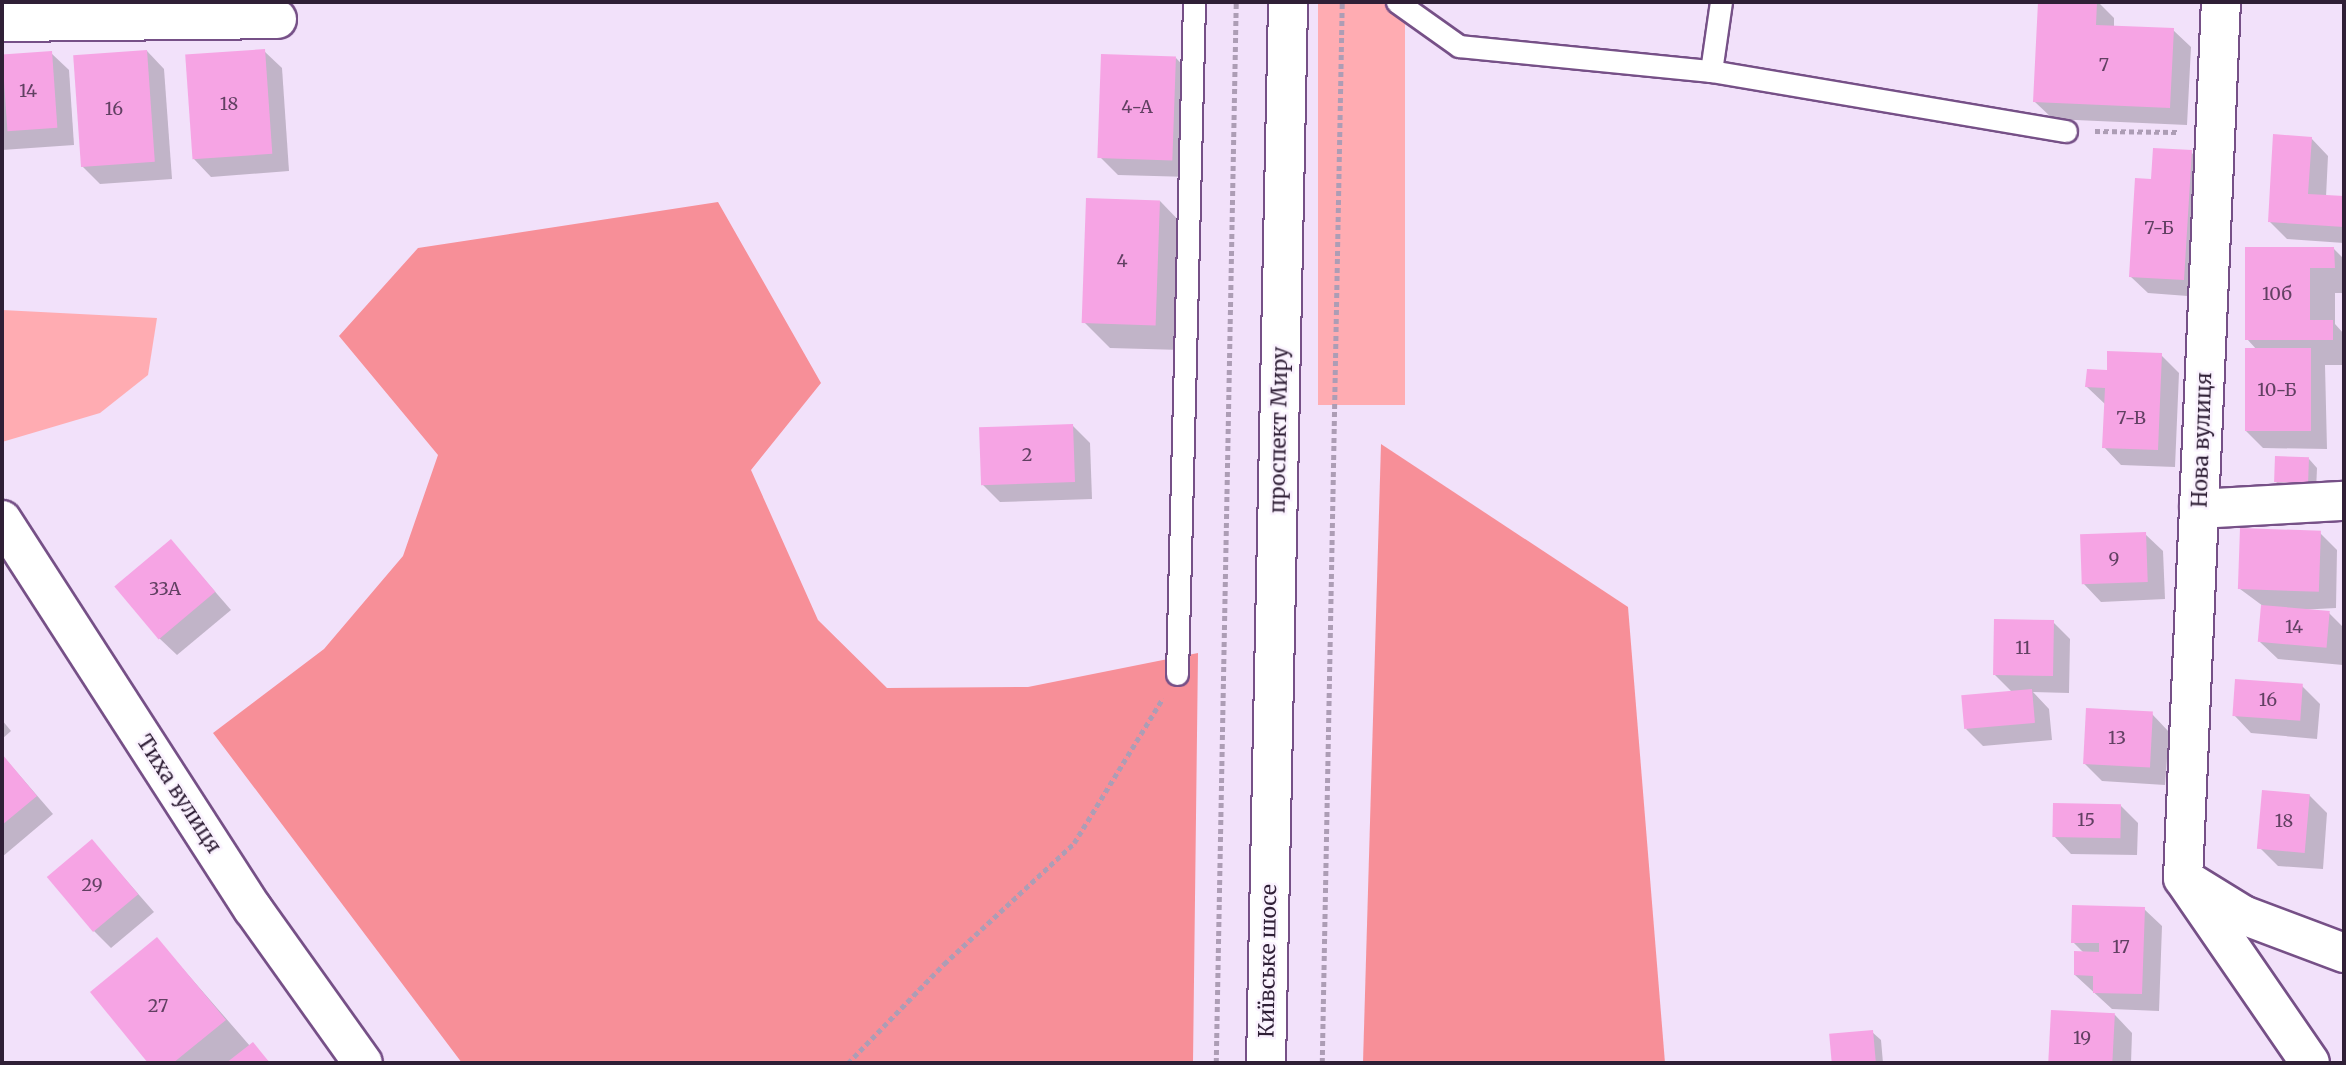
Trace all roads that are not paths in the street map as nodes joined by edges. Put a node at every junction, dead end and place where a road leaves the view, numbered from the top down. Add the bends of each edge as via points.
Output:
1 (1195, 2) edge
2 (1288, 2) edge
3 (1397, 2) edge
4 (1721, 2) edge
5 (2221, 2) edge
6 (277, 19) dead end
7 (2, 22) edge
8 (1711, 71) junction
9 (2066, 131) road end
10 (2344, 501) edge
11 (2199, 509) junction
12 (2, 520) edge
13 (1177, 674) road end
14 (1270, 858) joint
15 (2183, 878) junction
16 (2344, 953) edge
17 (363, 1063) edge
18 (1265, 1063) edge
19 (2310, 1063) edge

1 - 13 lane
2 - 14 street, проспект Миру
3 - 8 lane via 1459,46
4 - 8 lane
5 - 11 street, Нова вулиця
6 - 7 street
8 - 9 lane
10 - 11 street
11 - 15 street, Нова вулиця
12 - 17 street, Тиха вулиця via 253,909
14 - 18 street, Київське шосе
15 - 16 street via 2243,915
15 - 19 street

